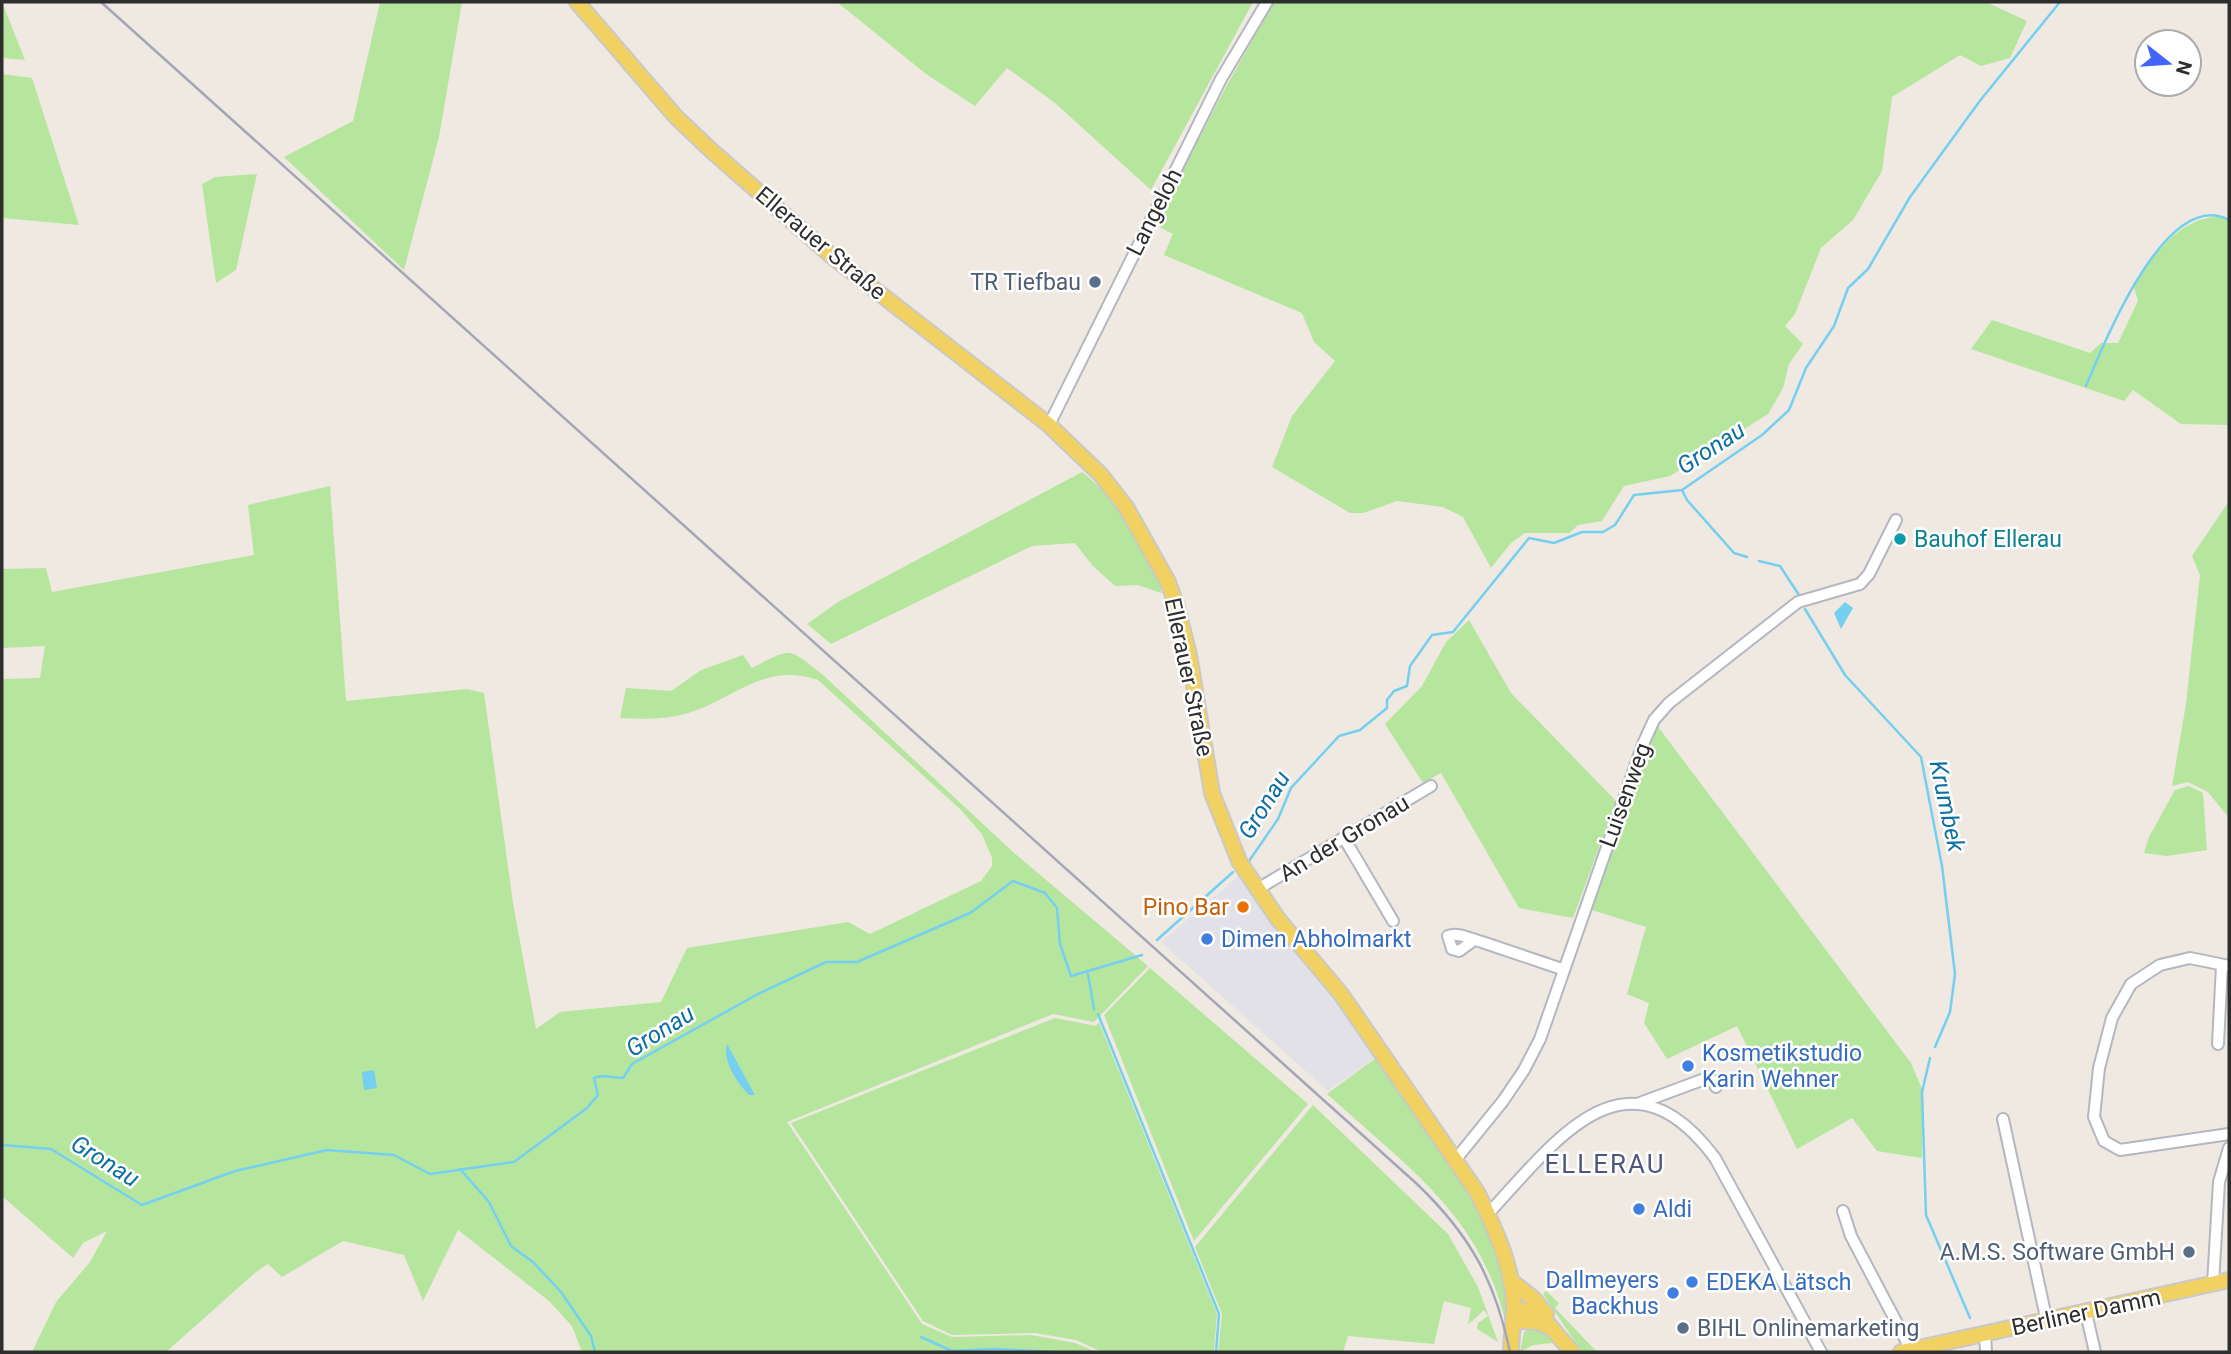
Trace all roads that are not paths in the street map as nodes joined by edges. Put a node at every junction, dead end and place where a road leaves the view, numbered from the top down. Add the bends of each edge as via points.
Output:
1 (577, 2) edge
2 (1267, 2) edge
3 (1049, 425) junction
4 (1896, 520) dead end
5 (1431, 786) dead end
6 (1344, 838) junction
7 (1256, 890) junction
8 (1392, 921) dead end
9 (1474, 940) dead end
10 (2226, 966) edge
11 (1562, 969) junction
12 (2218, 1044) dead end
13 (1716, 1087) dead end
14 (1637, 1104) junction
15 (2003, 1119) dead end
16 (2229, 1134) edge
17 (2229, 1148) edge
18 (1455, 1159) junction
19 (1843, 1211) dead end
20 (1488, 1214) junction
21 (1510, 1280) junction
22 (2229, 1280) edge
23 (2213, 1284) junction
24 (2086, 1313) junction
25 (1516, 1315) junction
26 (2047, 1322) junction
27 (1556, 1331) junction
28 (1983, 1334) junction
29 (1905, 1350) edge
30 (1511, 1352) edge
31 (1517, 1352) edge
32 (1572, 1352) edge
33 (1821, 1352) edge
34 (1986, 1352) edge
35 (2095, 1352) edge

1 - 3 main road, Ellerauer Straße via 676,117 723,161 834,258
2 - 3 street, Langeloh via 1221,79
3 - 7 main road, Ellerauer Straße via 1101,475 1126,507 1168,582 1189,655 1212,793 1227,837
4 - 11 street, Luisenweg via 1860,584 1798,602 1669,703 1654,720
5 - 6 street, An der Gronau
6 - 7 street, An der Gronau
6 - 8 street
7 - 18 main road, Ellerauer Straße via 1341,994
9 - 11 street
10 - 12 street
10 - 16 street via 2190,958 2160,965 2131,984 2112,1018 2099,1068 2094,1117 2104,1141 2120,1150
11 - 18 street, Luisenweg via 1548,1017 1524,1070
13 - 14 street via 1710,1077
14 - 20 street via 1596,1111 1579,1120
14 - 33 street via 1678,1117 1715,1158
15 - 26 street
17 - 23 street via 2219,1182
18 - 20 main road, Ellerauer Straße
19 - 29 street
20 - 21 main road, Ellerauer Straße
21 - 25 main road, Ellerauer Straße
21 - 27 main road via 1539,1304
22 - 23 main road, Berliner Damm
23 - 24 main road, Berliner Damm
24 - 26 main road, Berliner Damm
24 - 35 street
25 - 27 main road via 1538,1312
25 - 30 main road
25 - 31 main road
26 - 28 main road, Berliner Damm
27 - 32 main road
28 - 29 main road, Berliner Damm
28 - 34 street

